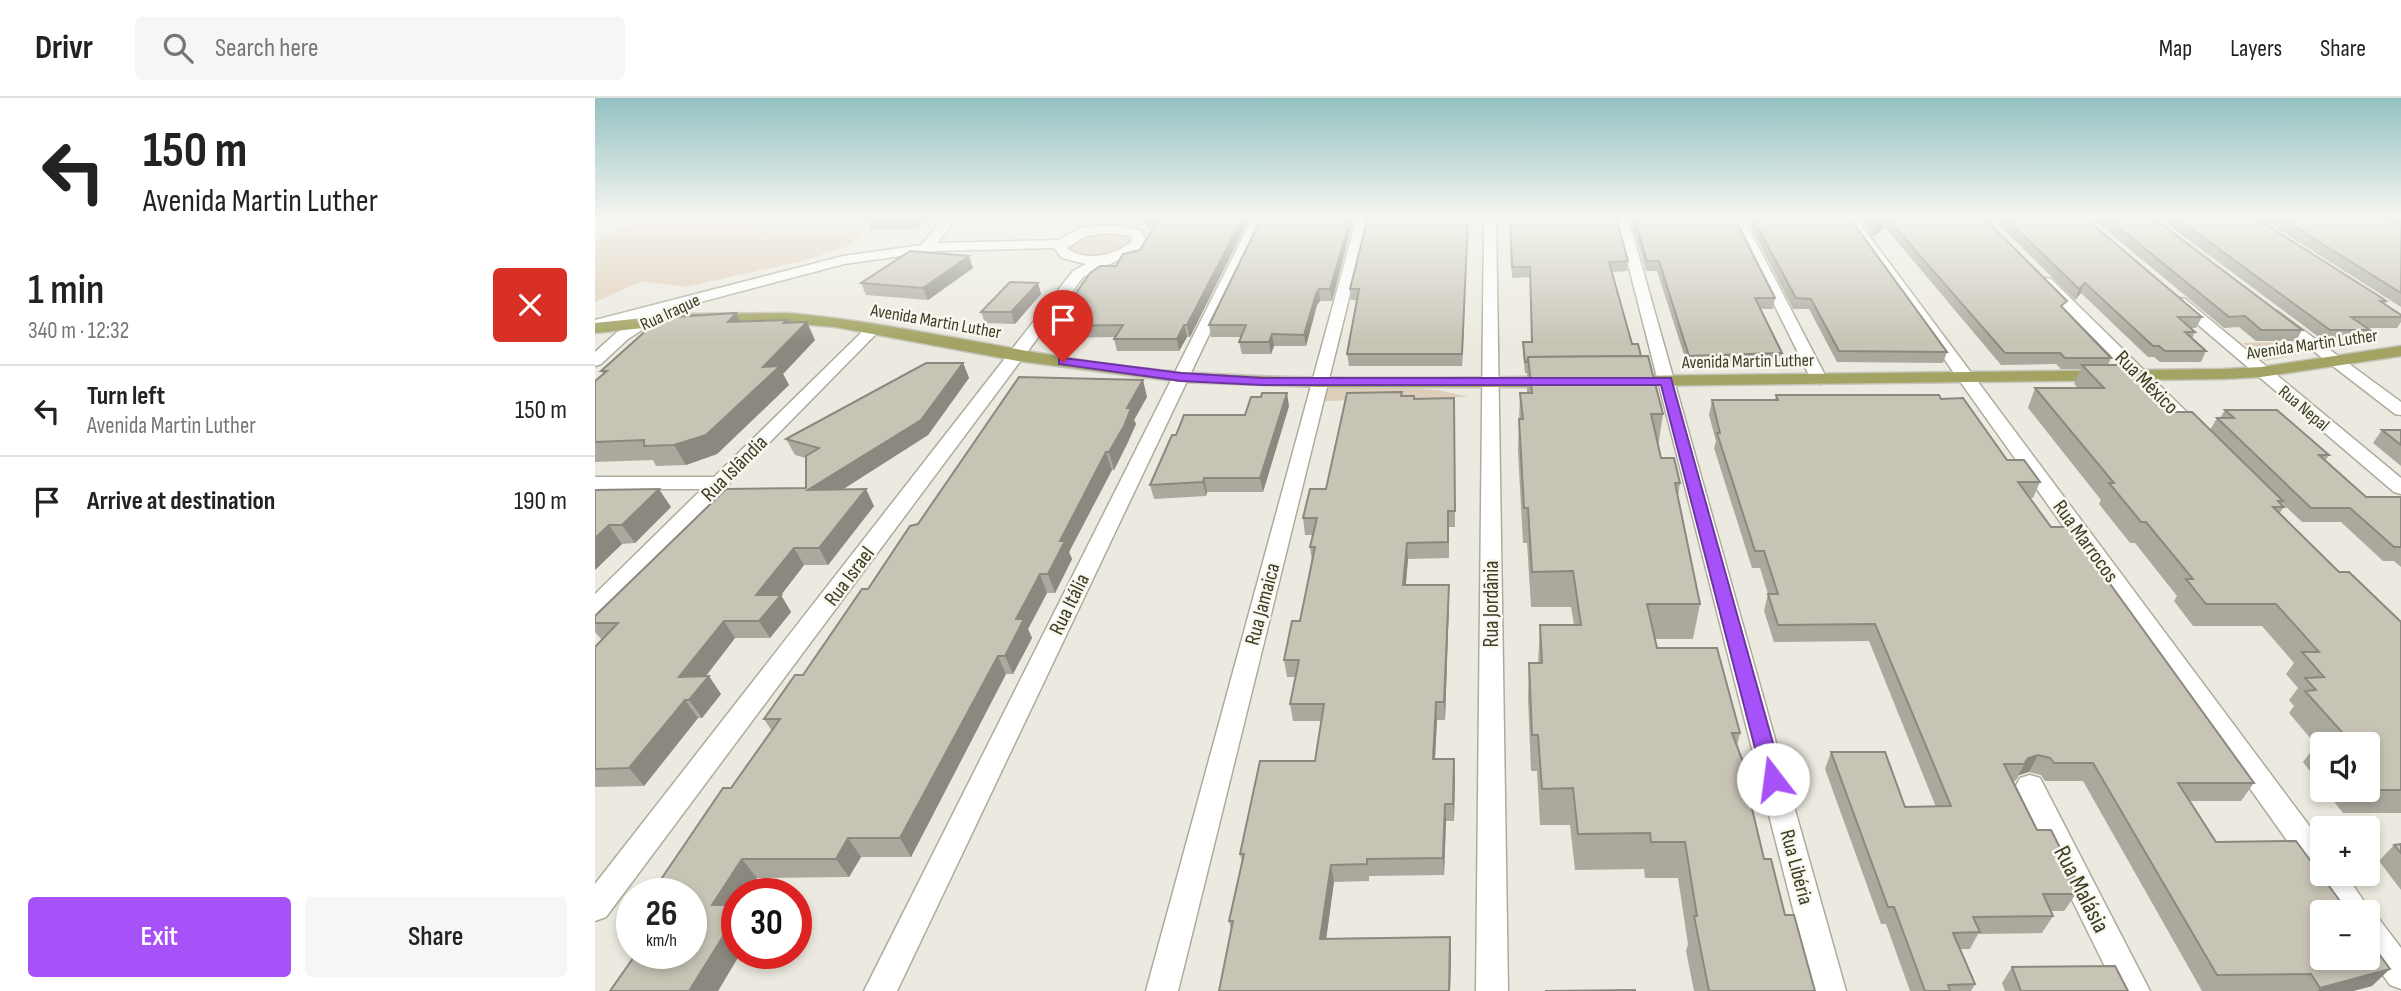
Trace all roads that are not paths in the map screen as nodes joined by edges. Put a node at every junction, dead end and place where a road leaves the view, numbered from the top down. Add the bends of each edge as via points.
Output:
1 (853, 259) edge
2 (1107, 259) edge
3 (1239, 259) edge
4 (1352, 259) edge
5 (1490, 259) edge
6 (1633, 259) edge
7 (1758, 259) edge
8 (1880, 259) edge
9 (2030, 266) edge
10 (2164, 288) edge
11 (714, 292) junction
12 (2260, 303) edge
13 (643, 321) junction
14 (595, 327) edge
15 (873, 329) junction
16 (2401, 351) edge
17 (1018, 356) junction
18 (595, 361) edge
19 (2337, 362) junction
20 (2261, 372) junction
21 (2141, 376) junction
22 (1181, 377) junction
23 (1967, 377) junction
24 (1819, 379) junction
25 (1614, 381) edge
26 (1666, 381) junction
27 (1320, 382) junction
28 (1490, 382) junction
29 (1576, 382) edge
30 (2401, 410) edge
31 (2208, 443) edge
32 (595, 483) edge
33 (719, 483) junction
34 (2401, 488) edge
35 (595, 607) edge
36 (2029, 786) dead end
37 (2310, 849) edge
38 (595, 907) edge
39 (2380, 945) edge
40 (2401, 974) edge
41 (880, 991) edge
42 (1162, 991) edge
43 (1492, 991) edge
44 (1831, 991) edge
45 (2134, 991) edge

1 - 11 street, Rua Iraque
2 - 17 street, Rua Israel via 1078,274
3 - 22 street, Rua Itália
4 - 27 street, Rua Jamaica
5 - 28 street, Rua Jordânia
6 - 26 street, Rua Libéria
7 - 24 street
8 - 23 street, Rua Marrocos
9 - 21 street, Rua México
10 - 20 street, Rua Nepal
11 - 13 street, Rua Iraque
11 - 14 street, Rua Iraque
12 - 19 street
13 - 14 main road, Avenida Martin Luther
13 - 15 main road, Avenida Martin Luther via 788,318
13 - 18 street, Rua Iraque
15 - 17 main road, Avenida Martin Luther
15 - 33 street, Rua Islândia
16 - 19 main road, Avenida Martin Luther
17 - 22 main road, Avenida Martin Luther
17 - 38 street, Rua Israel
19 - 20 main road, Avenida Martin Luther
19 - 30 street
20 - 21 main road, Avenida Martin Luther
20 - 34 street, Rua Nepal
21 - 23 main road, Avenida Martin Luther
21 - 31 street, Rua México
22 - 27 main road, Avenida Martin Luther
22 - 41 street, Rua Itália
23 - 24 main road, Avenida Martin Luther
23 - 37 street, Rua Marrocos
24 - 26 main road, Avenida Martin Luther
25 - 26 main road, Avenida Martin Luther
26 - 44 street, Rua Libéria
27 - 28 main road, Avenida Martin Luther
27 - 42 street, Rua Jamaica
28 - 29 main road, Avenida Martin Luther
28 - 43 street, Rua Jordânia
32 - 33 street
33 - 35 street, Rua Islândia
36 - 45 street, Rua Malásia
39 - 40 street

